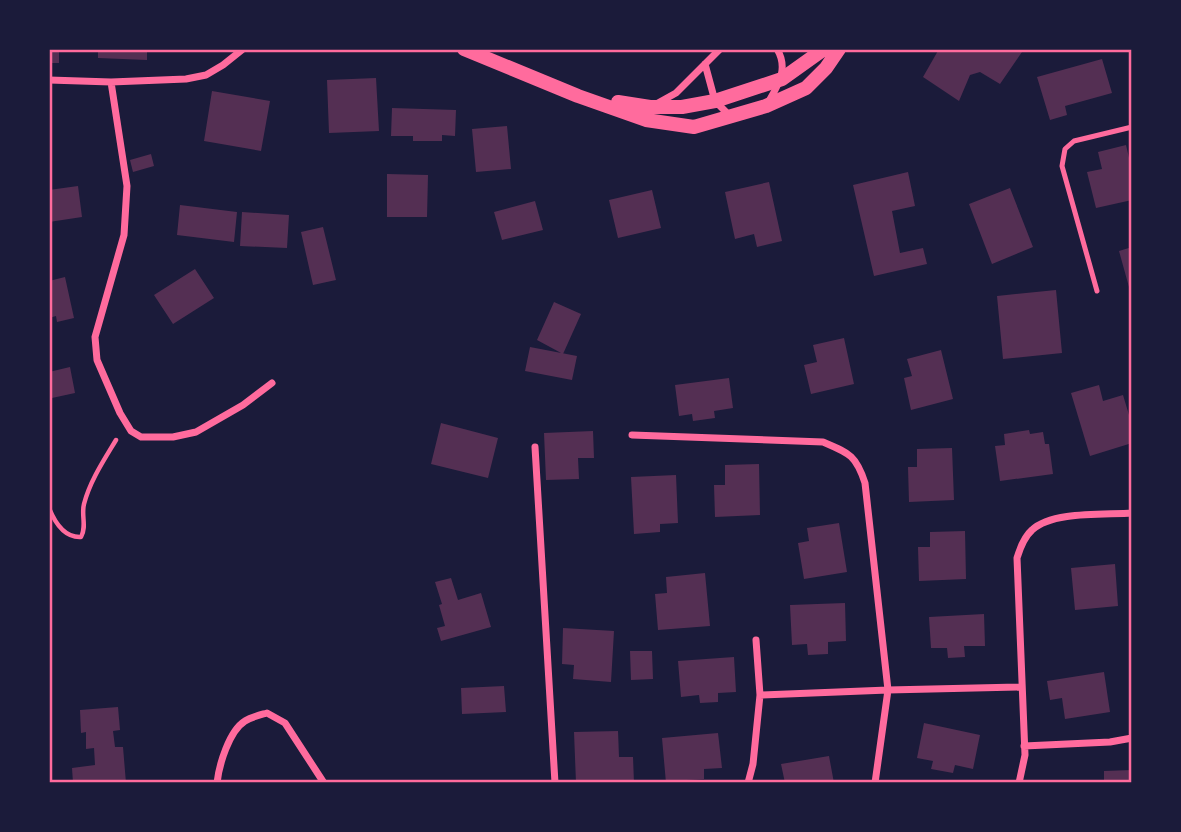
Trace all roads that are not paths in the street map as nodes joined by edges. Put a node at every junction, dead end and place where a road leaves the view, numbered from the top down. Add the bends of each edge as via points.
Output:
1 (243, 49) edge
2 (464, 49) edge
3 (720, 49) edge
4 (777, 49) edge
5 (824, 49) edge
6 (839, 49) edge
7 (705, 64) junction
8 (782, 79) junction
9 (49, 80) edge
10 (111, 82) junction
11 (579, 96) junction
12 (715, 101) junction
13 (766, 106) junction
14 (650, 107) junction
15 (731, 117) junction
16 (1132, 127) edge
17 (1097, 291) dead end
18 (272, 383) dead end
19 (632, 435) dead end
20 (535, 447) dead end
21 (1132, 513) edge
22 (756, 640) dead end
23 (1023, 687) junction
24 (888, 690) junction
25 (760, 695) junction
26 (1132, 738) edge
27 (1024, 746) junction
28 (217, 783) edge
29 (324, 783) edge
30 (555, 783) edge
31 (748, 783) edge
32 (875, 783) edge
33 (1019, 783) edge

1 - 10 street via 206,75
2 - 11 main road
3 - 7 street
4 - 8 street
5 - 8 main road
6 - 13 main road via 806,88
7 - 12 street
7 - 14 street via 676,93
8 - 12 main road
8 - 13 street
9 - 10 street
10 - 18 street via 127,186 124,234 94,337 97,360 120,413 131,431 141,437 173,437 196,432
11 - 14 main road
11 - 15 main road via 646,120 694,128
12 - 14 main road
12 - 15 street
13 - 15 main road
16 - 17 lane via 1074,141 1065,149 1062,166
19 - 24 street via 823,442 846,452 859,465 865,483
20 - 30 street
21 - 23 street via 1062,516 1030,531 1017,558
22 - 25 street
23 - 24 street
23 - 27 street
24 - 25 street
24 - 32 street
25 - 31 street
26 - 27 street
27 - 33 street
28 - 29 street via 227,743 243,722 267,713 285,723

